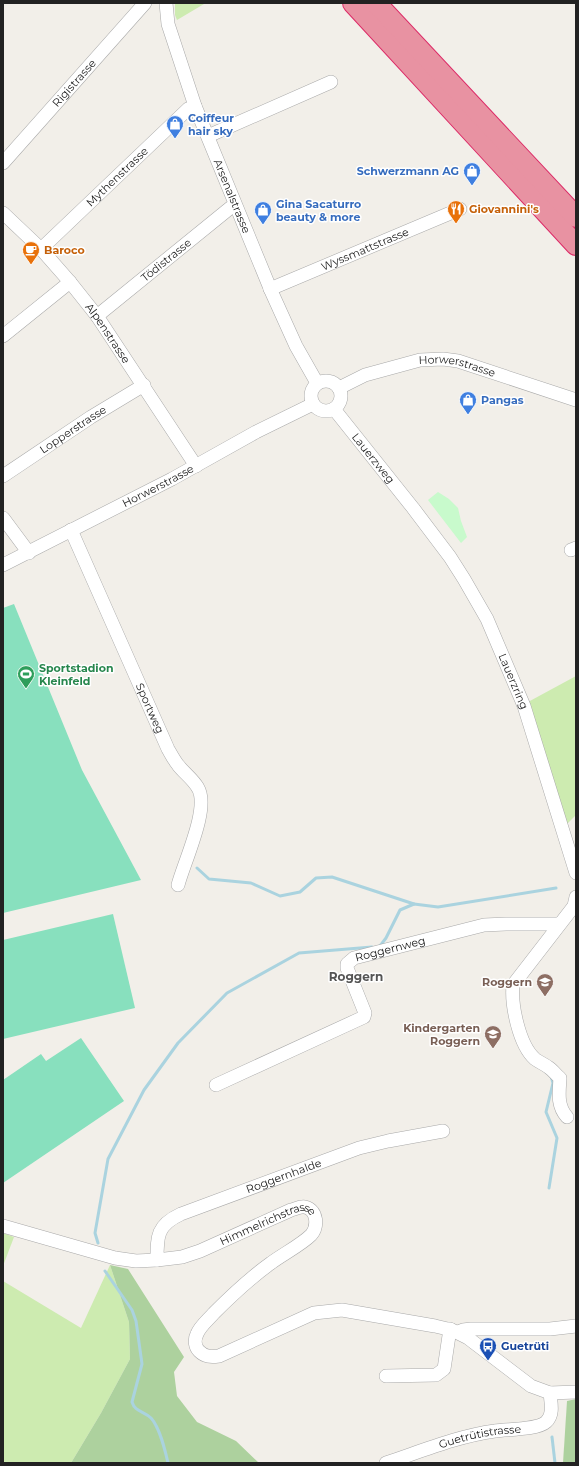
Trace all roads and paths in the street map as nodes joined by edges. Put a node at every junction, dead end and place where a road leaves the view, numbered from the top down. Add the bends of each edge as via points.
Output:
1 (145, 3) edge
2 (166, 3) edge
3 (353, 3) edge
4 (376, 3) edge
5 (331, 82) dead end
6 (195, 106) junction
7 (208, 136) junction
8 (3, 163) edge
9 (236, 205) junction
10 (460, 209) dead end
11 (3, 213) edge
12 (576, 217) edge
13 (576, 245) edge
14 (41, 250) junction
15 (70, 282) junction
16 (270, 289) junction
17 (97, 316) junction
18 (3, 336) edge
19 (317, 383) junction
20 (144, 385) junction
21 (339, 388) junction
22 (571, 398) edge
23 (313, 404) junction
24 (334, 409) junction
25 (576, 410) edge
26 (196, 466) junction
27 (3, 476) edge
28 (413, 508) joint
29 (3, 518) edge
30 (71, 530) junction
31 (28, 553) junction
32 (3, 566) edge
33 (576, 873) edge
34 (178, 884) dead end
35 (575, 902) edge
36 (559, 924) junction
37 (216, 1086) dead end
38 (567, 1117) dead end
39 (443, 1131) dead end
40 (3, 1226) edge
41 (157, 1260) junction
42 (576, 1326) edge
43 (454, 1331) junction
44 (386, 1376) dead end
45 (576, 1392) edge
46 (550, 1393) junction
47 (386, 1463) edge

1 - 8 street, Rigistrasse
2 - 6 street, Arsenalstrasse via 168,24
3 - 13 highway
4 - 12 highway
5 - 7 street
6 - 7 street, Arsenalstrasse
6 - 14 street, Mythenstrasse via 188,109
7 - 9 street, Arsenalstrasse
9 - 16 street, Arsenalstrasse
9 - 17 street, Tödistrasse
10 - 16 street, Wyssmattstrasse
11 - 14 street, Alpenstrasse
14 - 15 street, Alpenstrasse
15 - 17 street, Alpenstrasse
15 - 18 street
16 - 19 street, Arsenalstrasse via 296,346
17 - 20 street, Alpenstrasse
19 - 21 street via 329,381
19 - 23 street via 310,394
20 - 26 street, Alpenstrasse
20 - 27 street, Lopperstrasse
21 - 22 street, Horwerstrasse via 365,375 420,360 443,359 458,361
21 - 24 street via 340,402
22 - 25 street
23 - 24 street via 321,410
23 - 26 street, Horwerstrasse
24 - 28 street, Lauerzweg
26 - 30 street, Horwerstrasse
28 - 33 street, Lauerzring via 464,579 487,619 524,706
29 - 31 street
30 - 31 street, Horwerstrasse
30 - 34 street, Sportweg via 168,749 200,792 202,805 198,825
31 - 32 street, Horwerstrasse
35 - 36 street
36 - 37 street, Roggernweg via 484,926 354,958 347,964 347,968 365,1013 364,1017
36 - 38 street via 513,985 512,995 520,1033 527,1049 534,1058 560,1078 561,1110
39 - 41 street, Roggernhalde via 359,1148 181,1214 170,1219 162,1227 159,1233
40 - 41 street, Himmelrichstrasse via 115,1258
41 - 43 street, Himmelrichstrasse via 182,1257 200,1251 291,1210 306,1207 316,1218 313,1232 246,1282 205,1322 196,1336 198,1350 207,1356 219,1356 310,1314 325,1311 342,1310
42 - 43 street, Himmelrichstrasse
43 - 44 street via 444,1369 436,1376
43 - 46 street, Himmelrichstrasse via 532,1386
45 - 46 street, Himmelrichstrasse
46 - 47 street, Guetrütistrasse via 551,1415 543,1424 459,1439

